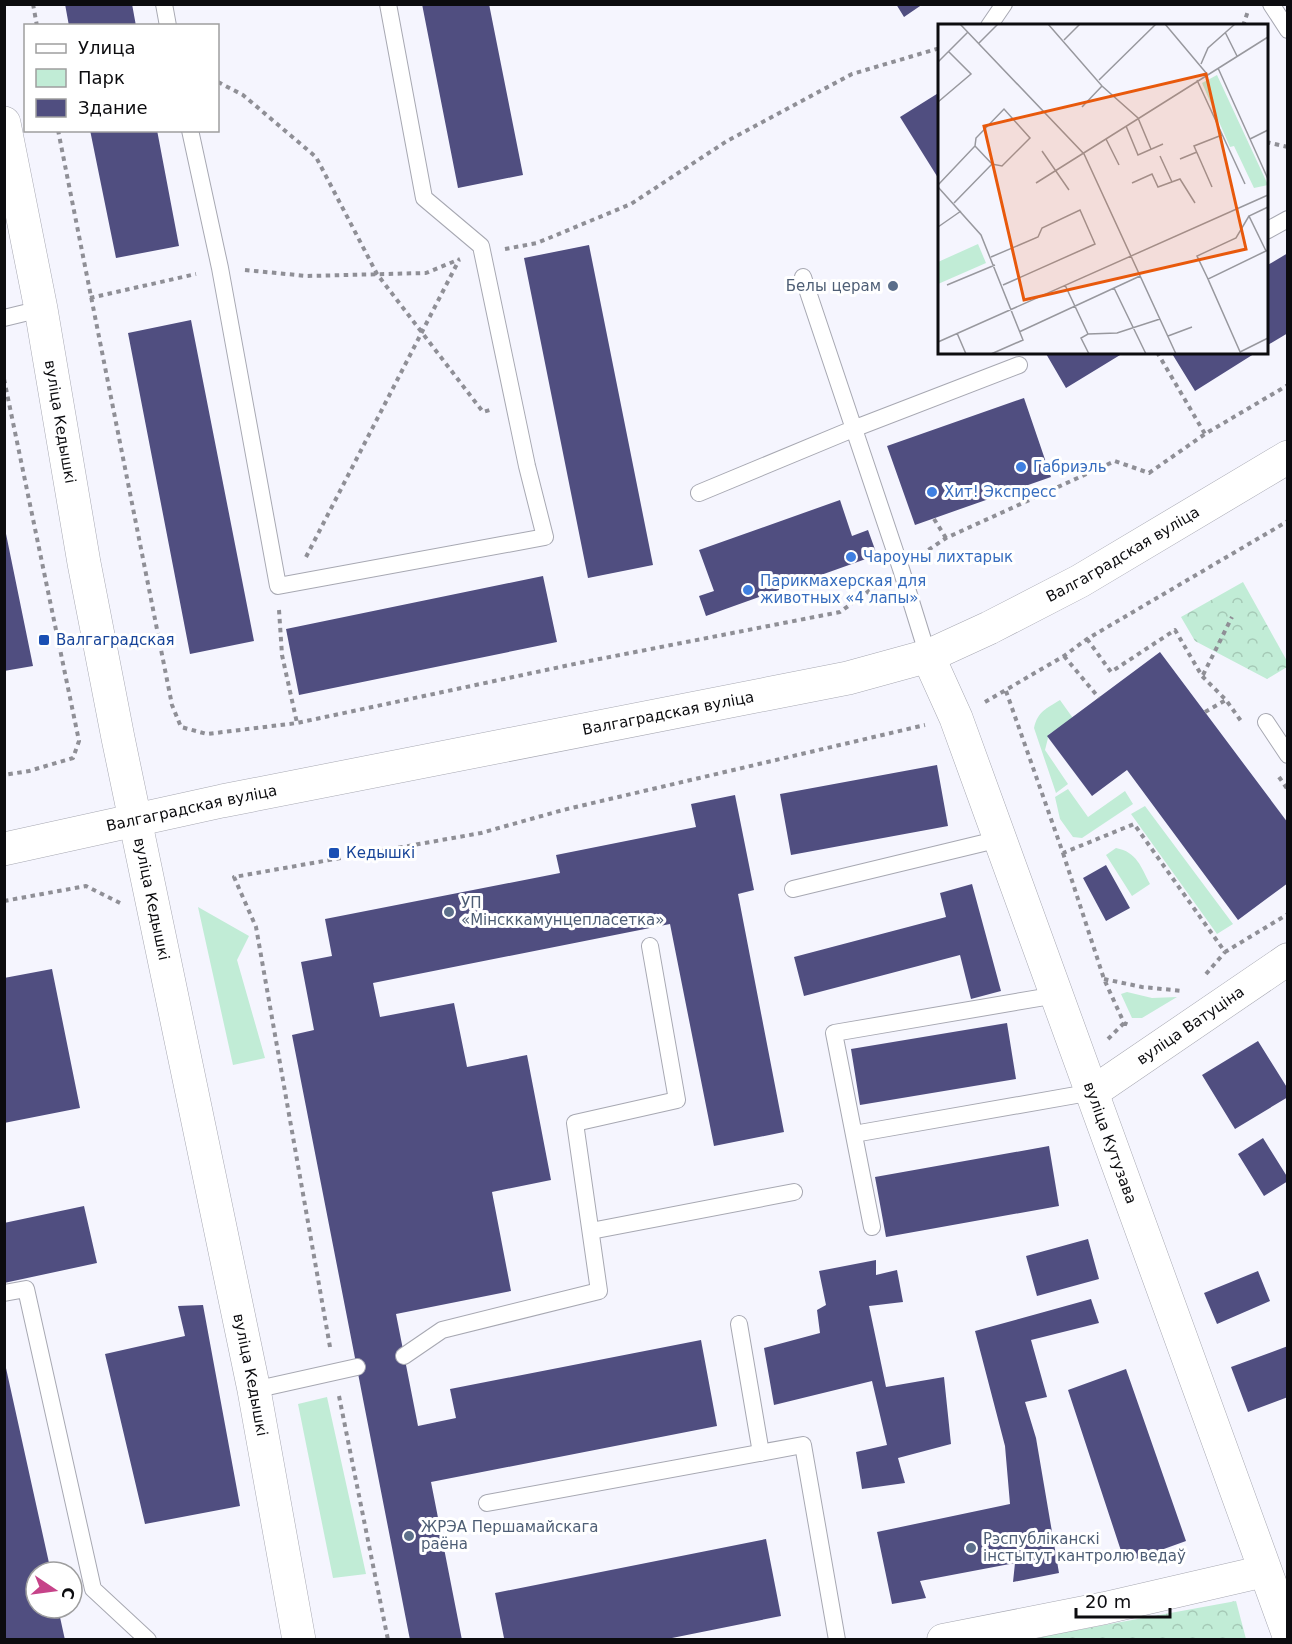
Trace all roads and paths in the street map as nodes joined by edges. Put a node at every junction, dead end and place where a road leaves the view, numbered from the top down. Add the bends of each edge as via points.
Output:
1 (33, 4) edge
2 (164, 4) edge
3 (388, 4) edge
4 (1004, 4) edge
5 (1271, 4) edge
6 (38, 24) edge
7 (168, 24) edge
8 (990, 24) edge
9 (1287, 30) edge
10 (938, 48) edge
11 (219, 83) edge
12 (4, 123) edge
13 (58, 132) edge
14 (190, 132) edge
15 (1268, 142) edge
16 (1287, 147) edge
17 (1287, 219) edge
18 (1268, 230) edge
19 (482, 254) junction
20 (460, 259) junction
21 (220, 268) junction
22 (378, 274) junction
23 (803, 277) dead end
24 (90, 298) junction
25 (41, 309) junction
26 (4, 318) edge
27 (422, 334) junction
28 (1158, 354) edge
29 (1019, 365) dead end
30 (4, 379) edge
31 (1287, 385) edge
32 (515, 405) junction
33 (853, 429) junction
34 (1205, 434) junction
35 (1287, 457) edge
36 (699, 493) dead end
37 (934, 519) dead end
38 (1287, 521) edge
39 (946, 537) junction
40 (901, 569) junction
41 (285, 584) junction
42 (1232, 617) dead end
43 (1087, 639) junction
44 (928, 656) junction
45 (1064, 656) junction
46 (1202, 676) junction
47 (1006, 691) junction
48 (1099, 698) dead end
49 (1226, 700) junction
50 (1205, 712) dead end
51 (956, 718) junction
52 (1266, 722) dead end
53 (297, 723) junction
54 (1245, 727) dead end
55 (1287, 755) edge
56 (1275, 772) dead end
57 (4, 775) edge
58 (1287, 790) edge
59 (135, 821) junction
60 (1000, 839) junction
61 (4, 849) edge
62 (1063, 853) junction
63 (793, 889) dead end
64 (4, 901) edge
65 (120, 903) dead end
66 (1287, 914) edge
67 (650, 946) dead end
68 (1225, 952) junction
69 (1287, 959) edge
70 (1204, 977) dead end
71 (1104, 979) junction
72 (1057, 995) junction
73 (1183, 998) dead end
74 (1137, 1029) dead end
75 (1093, 1092) junction
76 (854, 1134) junction
77 (794, 1192) dead end
78 (872, 1227) dead end
79 (591, 1231) junction
80 (4, 1293) edge
81 (739, 1324) dead end
82 (404, 1356) dead end
83 (357, 1367) dead end
84 (335, 1371) junction
85 (254, 1390) junction
86 (761, 1453) junction
87 (487, 1503) dead end
88 (1264, 1571) junction
89 (1287, 1633) edge
90 (148, 1640) edge
91 (298, 1640) edge
92 (388, 1640) edge
93 (837, 1640) edge
94 (943, 1640) edge

1 - 6 path
2 - 7 lane
3 - 19 lane via 424,198 481,246
4 - 8 lane
5 - 9 lane
10 - 19 path via 852,74 727,141 631,204 537,243
11 - 22 path via 243,95 316,156
12 - 25 street, вуліца Кедышкі
13 - 24 path
14 - 21 lane
15 - 16 path
17 - 18 lane
19 - 20 path
19 - 32 lane
20 - 22 path via 426,273
20 - 27 path
21 - 22 path via 307,276
21 - 24 path
21 - 41 lane
22 - 27 path
23 - 33 lane
24 - 53 path via 172,705 181,727 207,734
25 - 26 lane
25 - 59 street, вуліца Кедышкі via 84,563
27 - 32 path via 483,412
27 - 41 path
28 - 34 path
29 - 33 lane
30 - 57 path via 80,741 73,758
31 - 34 path
32 - 41 lane via 545,537
33 - 36 lane
33 - 40 lane
34 - 39 path via 1149,473 1115,461
35 - 44 street, Валгаградская вуліца via 1080,581
37 - 39 path
38 - 43 path
39 - 40 path
40 - 44 lane
40 - 53 path via 840,612
41 - 53 path via 282,656
42 - 46 path
43 - 45 path
43 - 46 path via 1111,672 1175,630
44 - 51 street, вуліца Кутузава
44 - 59 street, Валгаградская вуліца via 848,678
45 - 47 path
45 - 48 path
46 - 49 path
47 - 51 path
47 - 62 path
49 - 50 path
49 - 54 path
51 - 60 street, вуліца Кутузава
51 - 84 path via 481,832 234,877 256,927
52 - 55 lane
56 - 58 path
59 - 61 street, Валгаградская вуліца
59 - 85 street, вуліца Кедышкі
60 - 63 lane
60 - 72 street, вуліца Кутузава
62 - 68 path via 1134,824
62 - 71 path
64 - 65 path via 86,886
66 - 68 path
67 - 79 lane via 677,1100 575,1123
68 - 70 path
69 - 75 street, вуліца Ватуціна
71 - 73 path via 1192,991
71 - 74 path via 1124,1023
72 - 75 street, вуліца Кутузава
72 - 76 lane via 834,1033
75 - 76 lane
75 - 88 street, вуліца Кутузава
76 - 78 lane
77 - 79 lane
79 - 82 lane via 599,1291 442,1330
80 - 90 lane via 27,1289 93,1589
81 - 86 lane
83 - 84 lane
84 - 85 lane
84 - 92 path
85 - 91 street, вуліца Кедышкі
86 - 87 lane
86 - 93 lane via 803,1445
88 - 89 street, вуліца Кутузава
88 - 94 street

